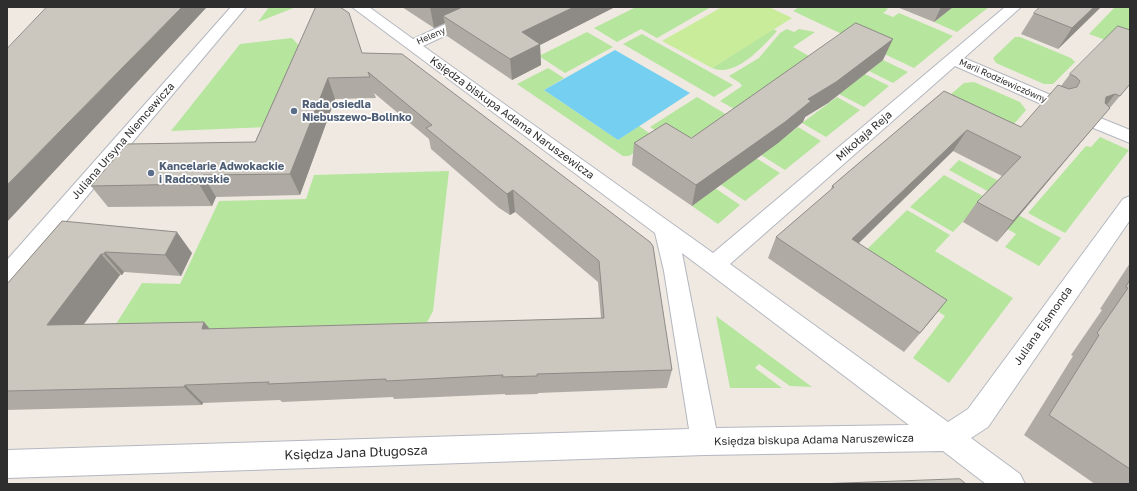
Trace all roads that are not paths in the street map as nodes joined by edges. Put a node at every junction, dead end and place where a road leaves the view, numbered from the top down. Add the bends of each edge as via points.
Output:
1 (239, 7) edge
2 (360, 7) edge
3 (495, 7) edge
4 (1014, 7) edge
5 (412, 45) junction
6 (952, 59) junction
7 (1054, 103) edge
8 (1098, 123) edge
9 (1130, 137) edge
10 (1130, 204) edge
11 (665, 230) junction
12 (714, 265) junction
13 (7, 276) edge
14 (946, 438) junction
15 (704, 442) junction
16 (7, 464) edge
17 (1010, 484) edge

1 - 13 street, Juliana Ursyna Niemcewicza
2 - 5 street, Księdza biskupa Adama Naruszewicza
3 - 5 street, Heleny
4 - 6 street, Mikołaja Reja
5 - 11 street, Księdza biskupa Adama Naruszewicza
6 - 7 street, Marii Rodziewiczówny
6 - 12 street, Mikołaja Reja
8 - 9 street
10 - 14 street, Juliana Ejsmonda via 978,418
11 - 12 street, Księdza biskupa Adama Naruszewicza
11 - 15 street, Księdza biskupa Adama Naruszewicza via 675,271
12 - 14 street, Księdza biskupa Adama Naruszewicza
14 - 15 street, Księdza biskupa Adama Naruszewicza
14 - 17 street, Księdza biskupa Adama Naruszewicza
15 - 16 street, Księdza Jana Długosza

